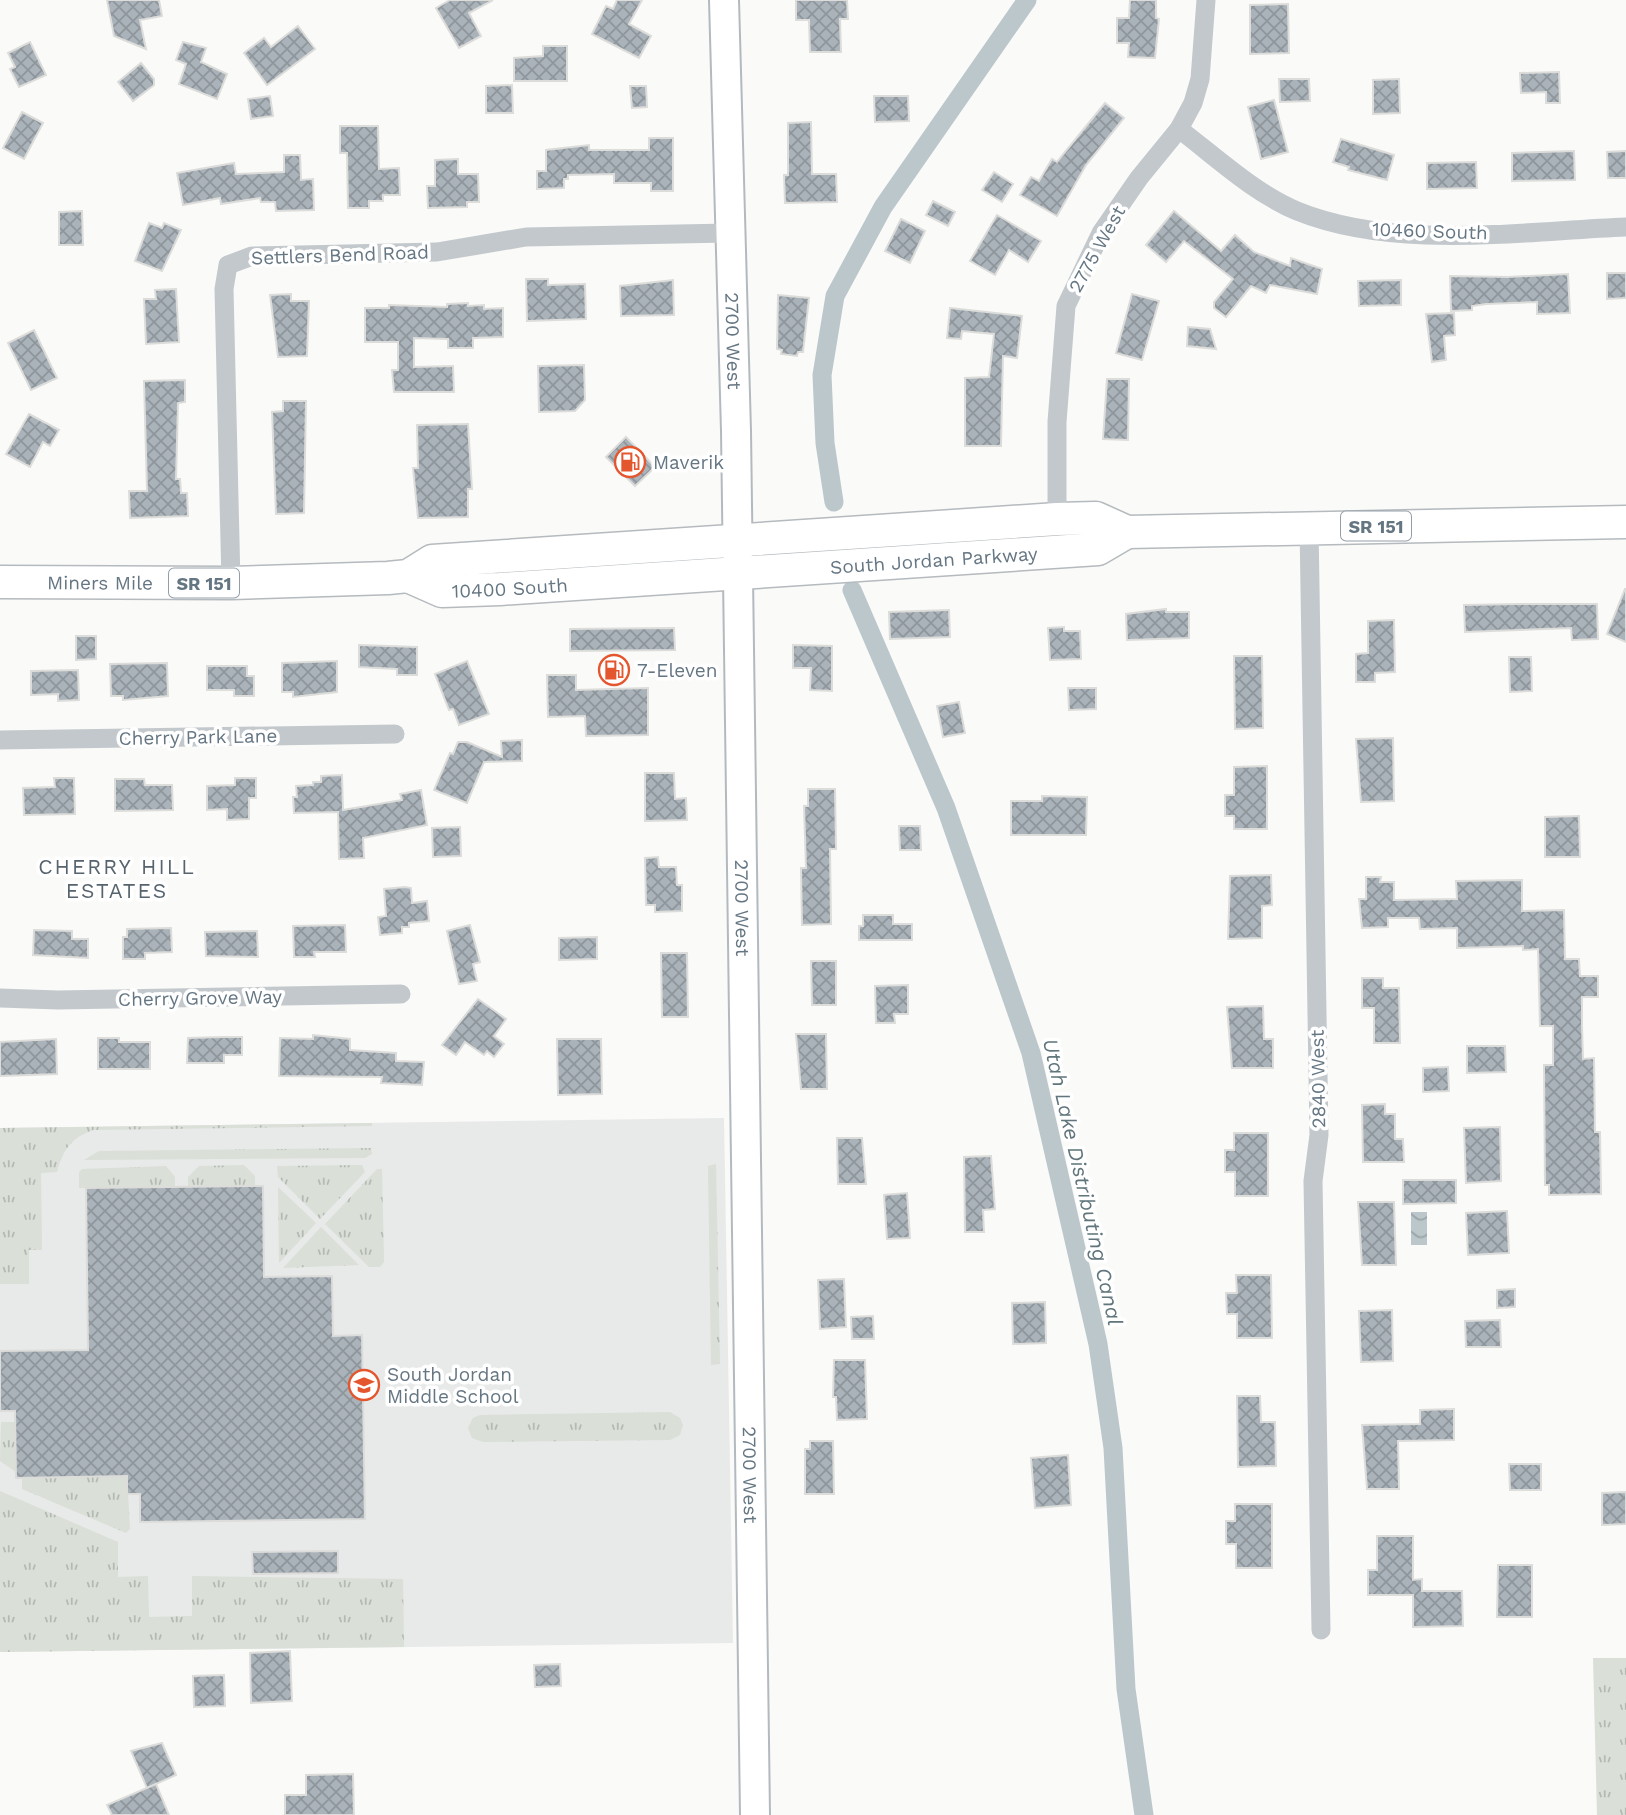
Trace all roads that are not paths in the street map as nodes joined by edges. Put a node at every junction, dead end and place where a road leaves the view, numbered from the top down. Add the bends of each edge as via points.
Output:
1 (724, 0) edge
2 (1206, 0) edge
3 (1179, 129) junction
4 (1626, 227) edge
5 (729, 233) junction
6 (1057, 519) junction
7 (1626, 522) edge
8 (1309, 527) junction
9 (1127, 532) junction
10 (737, 539) junction
11 (737, 573) junction
12 (408, 576) junction
13 (0, 582) edge
14 (231, 583) junction
15 (395, 734) dead end
16 (0, 740) edge
17 (401, 994) dead end
18 (0, 998) edge
19 (1321, 1630) dead end
20 (755, 1815) edge

1 - 5 main road, 2700 West
2 - 3 street, 2775 West via 1200,79
3 - 4 street, 10460 South via 1296,211 1346,226 1453,234
3 - 6 street, 2775 West via 1101,233 1066,306 1057,422
5 - 10 main road, 2700 West
5 - 14 street, Settlers Bend Road via 526,237 437,252 253,256 228,265 224,289
6 - 9 main road, South Jordan Parkway / SR 151 via 1096,518
6 - 10 main road, South Jordan Parkway / SR 151
7 - 8 main road, South Jordan Parkway / SR 151
8 - 9 main road, South Jordan Parkway / SR 151
8 - 19 street, 2840 West
9 - 11 main road, South Jordan Parkway / SR 151 via 1098,549
10 - 11 main road, 2700 West
10 - 12 main road, 10400 South / SR 151 via 432,561
11 - 12 main road, 10400 South / SR 151 via 442,592
11 - 20 main road, 2700 West
12 - 14 main road, Miners Mile / SR 151
13 - 14 main road, Miners Mile / SR 151
15 - 16 street, Cherry Park Lane
17 - 18 street, Cherry Grove Way

